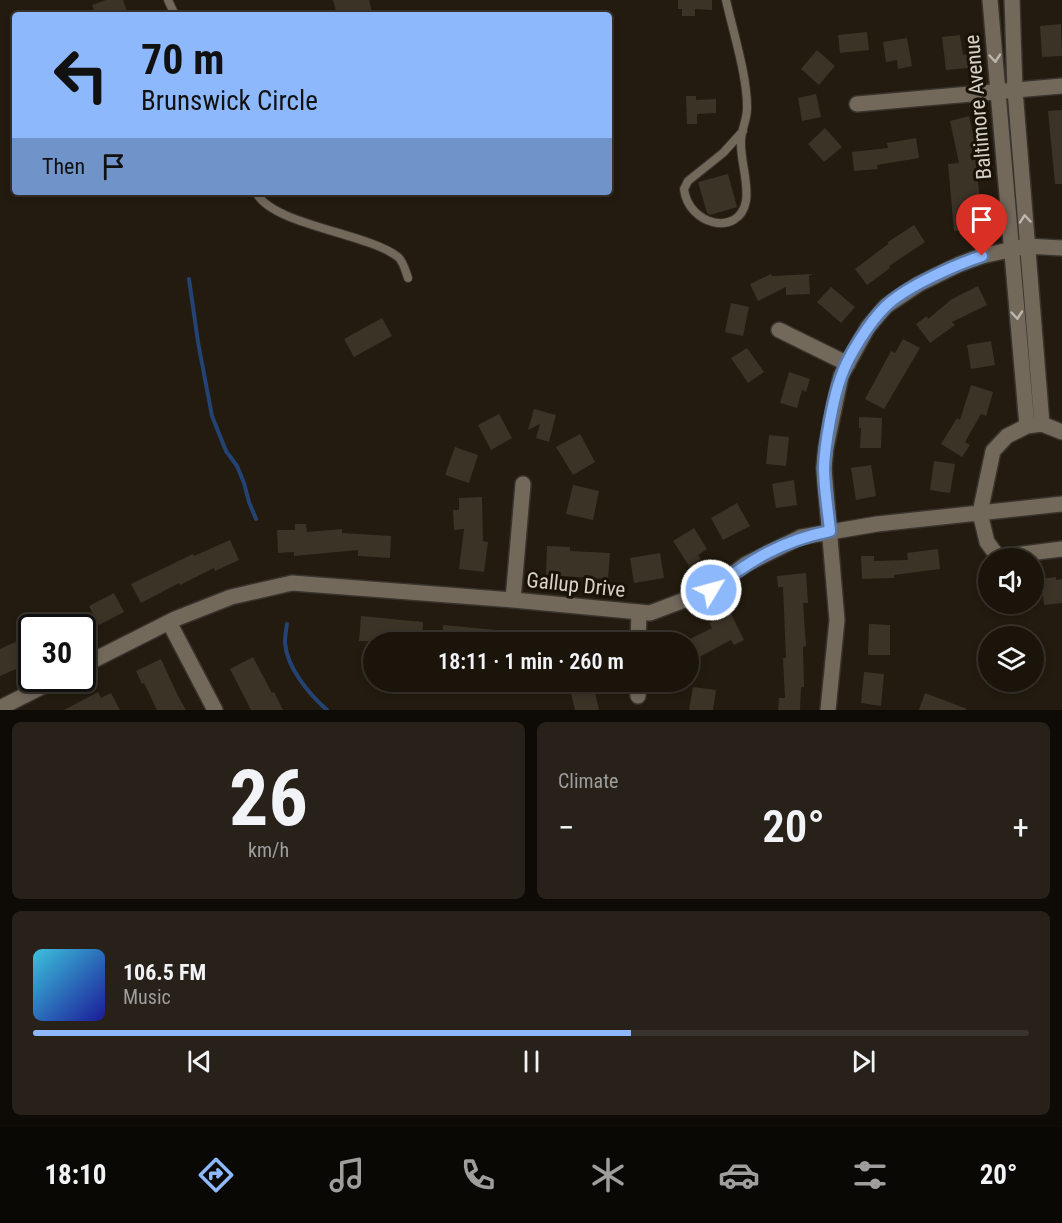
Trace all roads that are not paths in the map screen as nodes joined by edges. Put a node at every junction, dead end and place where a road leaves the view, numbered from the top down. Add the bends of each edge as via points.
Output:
1 (726, 0) edge
2 (990, 0) edge
3 (1012, 0) edge
4 (1062, 86) edge
5 (1015, 90) junction
6 (999, 91) junction
7 (857, 104) dead end
8 (743, 131) junction
9 (258, 195) edge
10 (1028, 246) junction
11 (1062, 248) edge
12 (1012, 250) junction
13 (408, 278) dead end
14 (779, 330) dead end
15 (848, 364) junction
16 (1034, 425) junction
17 (1062, 432) edge
18 (523, 484) dead end
19 (1062, 504) edge
20 (980, 513) junction
21 (830, 531) junction
22 (1062, 549) edge
23 (513, 600) junction
24 (639, 612) junction
25 (169, 622) junction
26 (639, 632) edge
27 (96, 659) edge
28 (31, 692) edge
29 (0, 708) edge
30 (215, 710) edge
31 (828, 710) edge

1 - 8 lane via 748,110
2 -> 6 street, Baltimore Avenue
3 - 5 street, Baltimore Avenue
4 - 5 street
5 - 6 street
10 -> 5 street, Baltimore Avenue
6 - 7 street
6 - 12 street, Baltimore Avenue
8 - 8 lane via 743,211 731,221 709,222 688,206 684,189
9 - 13 lane via 286,216 367,242 399,258
10 - 11 street
10 - 12 street
10 - 16 street, Baltimore Avenue
12 - 15 street via 960,264 886,306 868,327
12 -> 16 street, Baltimore Avenue
14 - 15 street
15 - 21 street via 841,376 825,448
16 - 17 street
16 - 20 street via 1007,436 993,451
18 - 23 street
19 - 20 street, Gallup Drive
20 - 21 street, Gallup Drive
20 - 22 street via 987,542 998,557
21 - 24 street, Gallup Drive via 801,537 769,552 711,590 650,613
21 - 31 street via 837,620
23 - 24 street, Gallup Drive
23 - 25 street, Gallup Drive via 292,583 231,597
24 - 26 street
25 - 27 street, Gallup Drive
25 - 30 street
28 - 29 street

